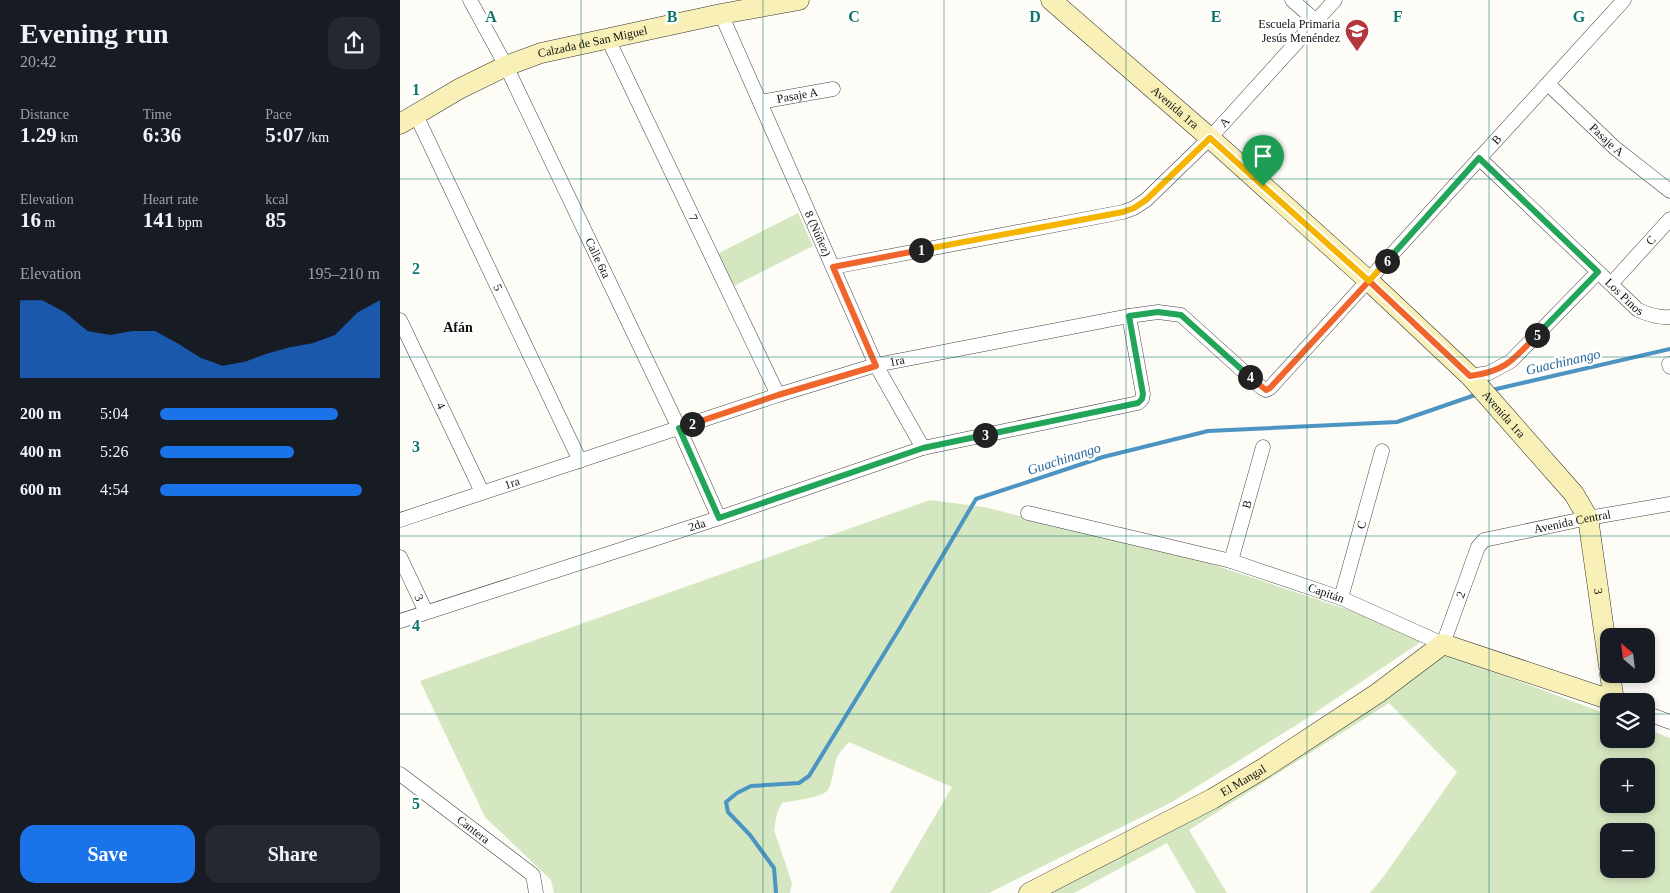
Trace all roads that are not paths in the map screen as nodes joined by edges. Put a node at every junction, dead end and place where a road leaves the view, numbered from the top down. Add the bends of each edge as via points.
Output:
1 (470, 0) edge
2 (794, 0) edge
3 (1051, 0) edge
4 (1292, 0) edge
5 (1334, 0) edge
6 (1624, 0) edge
7 (721, 14) junction
8 (1316, 21) junction
9 (608, 39) junction
10 (506, 66) junction
11 (1548, 84) junction
12 (833, 89) dead end
13 (760, 102) junction
14 (408, 120) edge
15 (1210, 138) junction
16 (1479, 158) junction
17 (1670, 191) edge
18 (1670, 220) edge
19 (833, 267) junction
20 (1598, 272) junction
21 (1369, 281) junction
22 (1611, 284) junction
23 (1129, 316) junction
24 (1670, 317) edge
25 (400, 320) edge
26 (876, 366) junction
27 (1474, 380) junction
28 (1266, 390) joint
29 (778, 395) junction
30 (679, 428) junction
31 (1263, 447) dead end
32 (923, 448) junction
33 (1382, 451) dead end
34 (580, 461) junction
35 (482, 492) junction
36 (1670, 504) edge
37 (1028, 513) dead end
38 (719, 518) junction
39 (1588, 518) junction
40 (400, 520) edge
41 (1478, 547) joint
42 (400, 557) edge
43 (1231, 561) junction
44 (1341, 598) junction
45 (426, 612) junction
46 (400, 621) edge
47 (1604, 628) edge
48 (1443, 644) junction
49 (1600, 696) edge
50 (1655, 716) edge
51 (1670, 722) edge
52 (400, 774) edge
53 (536, 893) edge
54 (1029, 893) edge

1 - 10 street, Calle 6ta
2 - 7 street, Calzada de San Miguel
3 - 15 street, Avenida 1ra
4 - 8 street
5 - 8 street, A
6 - 11 street, B
7 - 9 street, Calzada de San Miguel
7 - 13 street, 8 (Núñez)
8 - 15 street, A
9 - 10 street, Calzada de San Miguel via 541,53
9 - 29 street, 7
10 - 14 street, Calzada de San Miguel via 459,89
10 - 30 street, Calle 6ta
11 - 16 street, B
11 - 17 street, Pasaje A via 1615,148
12 - 13 street, Pasaje A
13 - 19 street, 8 (Núñez)
14 - 34 street, 5
15 - 19 street, A via 1146,200 1123,212
15 - 21 street, Avenida 1ra
16 - 20 street, Los Pinos
16 - 21 street, B
18 - 22 street, C
19 - 26 street, 8 (Núñez)
20 - 22 street, Los Pinos
20 - 27 street via 1511,361
21 - 27 street, Avenida 1ra
21 - 28 street, B
22 - 24 street, Los Pinos via 1638,310
23 - 26 street, 1ra
23 - 28 street, 1ra via 1158,312 1181,315
23 - 32 street, 2da via 1143,394 1138,403
25 - 35 street, 4
26 - 29 street, 1ra
26 - 32 street, 8 (Núñez)
27 - 39 street, Avenida 1ra via 1574,494
29 - 30 street, 1ra
30 - 34 street, 1ra
30 - 38 street, Calle 6ta
31 - 43 street, B
32 - 38 street, 2da
33 - 44 street, C
34 - 35 street, 1ra
35 - 40 street, 1ra
36 - 39 street, Avenida Central
37 - 43 street, Capitán
38 - 45 street, 2da
39 - 41 street, Avenida Central via 1484,540
39 - 47 street, 3
41 - 48 street, 2
42 - 45 street, 3
43 - 44 street, Capitán
44 - 48 street, Capitán
45 - 46 street, 2da
48 - 49 street, Capitán
48 - 54 street, El Mangal via 1378,693 1226,790
50 - 51 street
52 - 53 street, Cantera via 532,875

